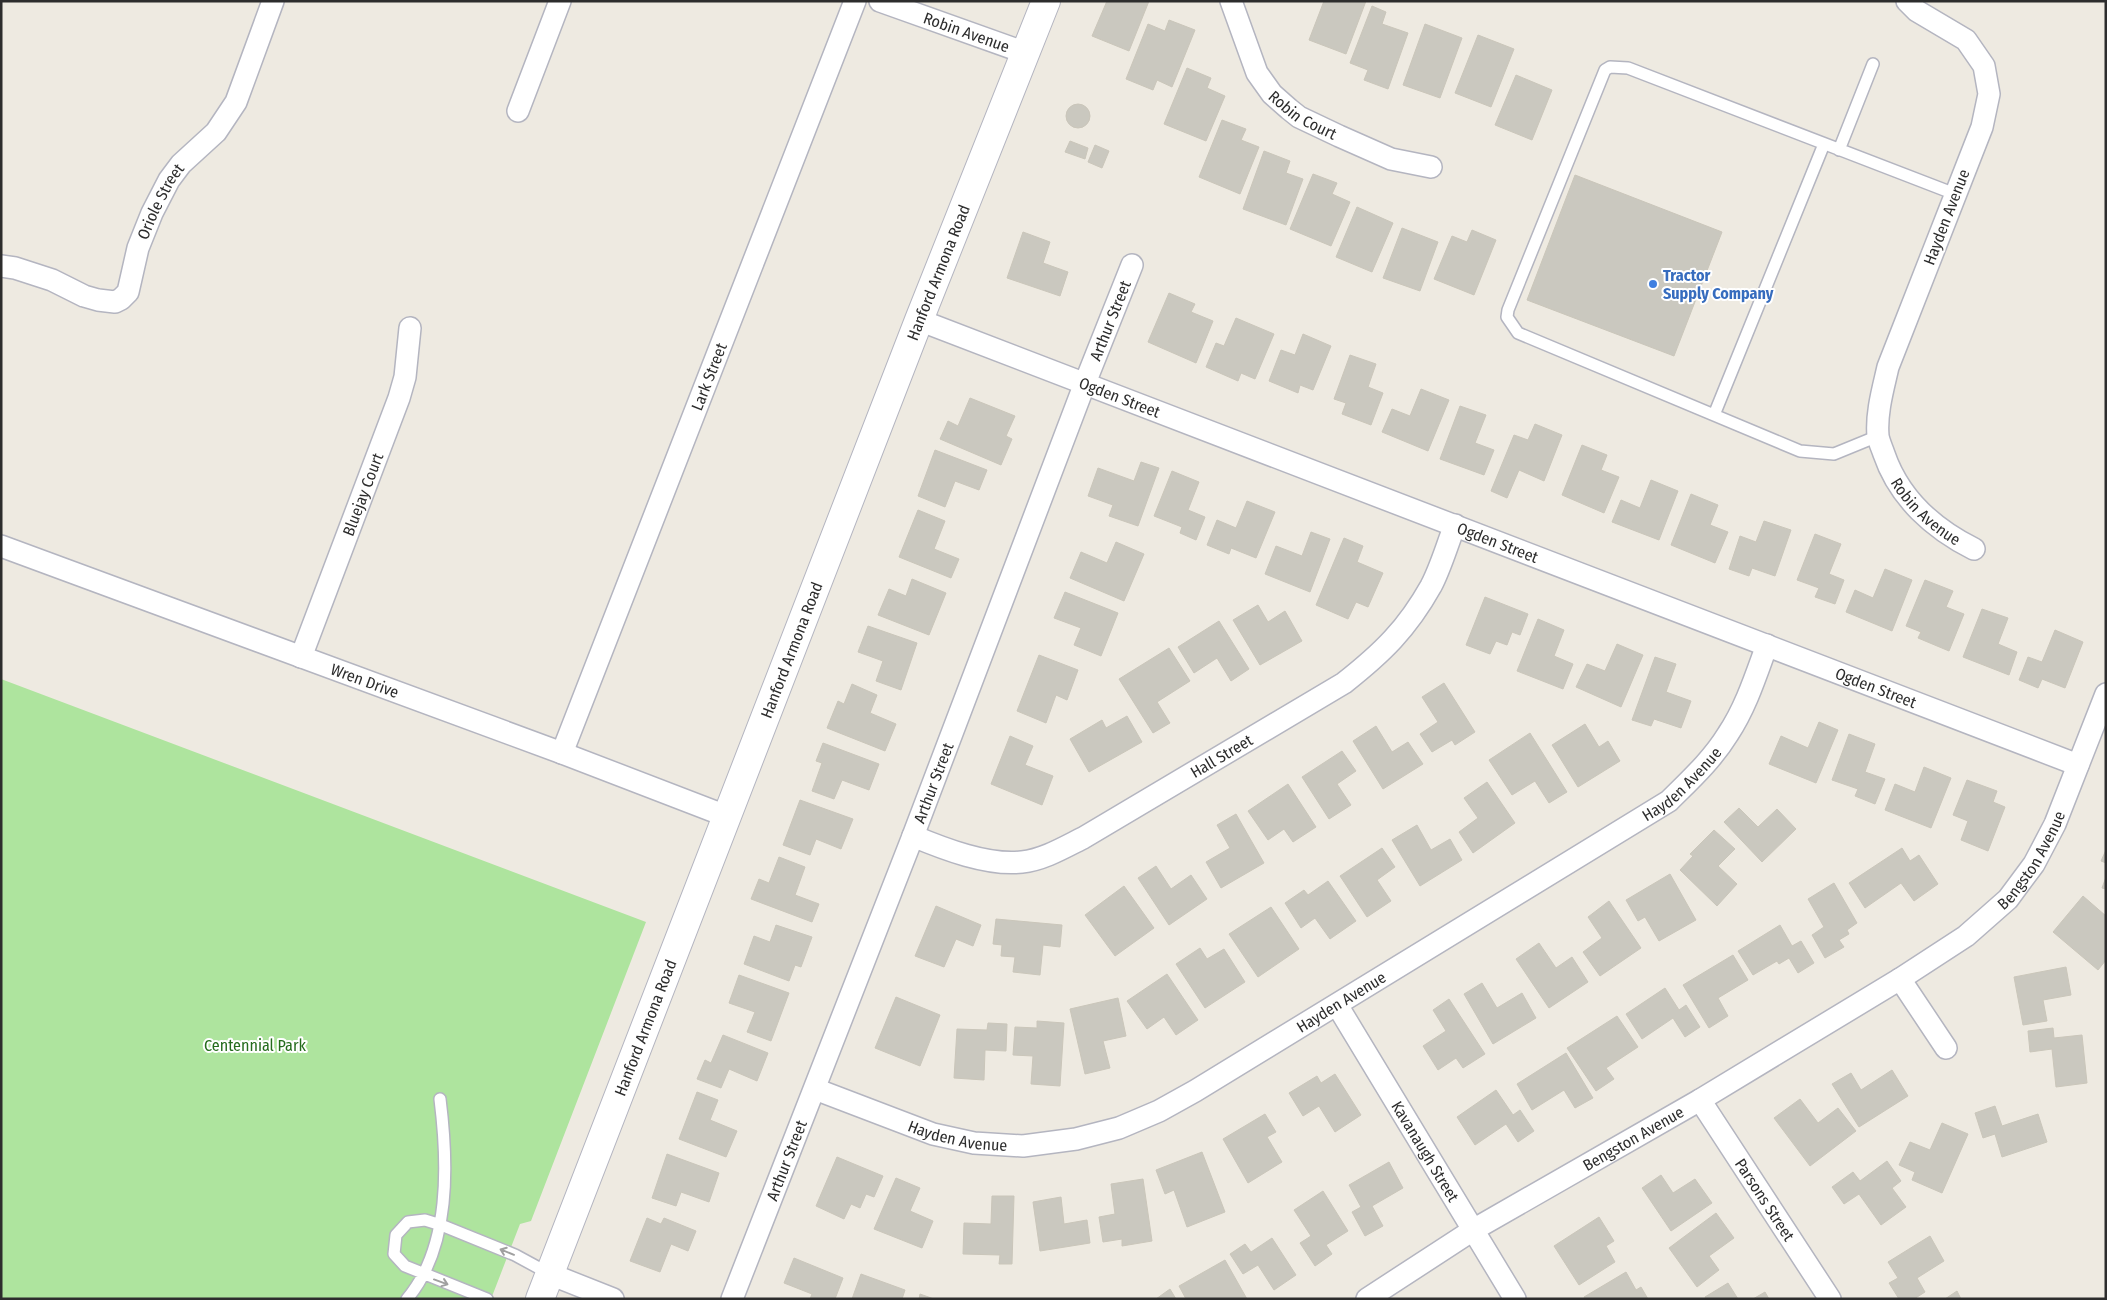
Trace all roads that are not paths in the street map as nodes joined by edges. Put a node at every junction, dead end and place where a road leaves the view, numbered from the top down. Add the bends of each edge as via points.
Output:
1 (273, 1) edge
2 (560, 1) edge
3 (855, 1) edge
4 (880, 1) edge
5 (1046, 1) edge
6 (1231, 1) edge
7 (1907, 1) edge
8 (1026, 54) junction
9 (1873, 64) dead end
10 (518, 111) dead end
11 (1824, 144) junction
12 (1839, 150) junction
13 (1431, 167) dead end
14 (1955, 194) junction
15 (1, 266) edge
16 (1132, 266) dead end
17 (919, 320) junction
18 (410, 328) dead end
19 (1085, 383) junction
20 (1714, 415) junction
21 (1878, 436) junction
22 (1887, 464) joint
23 (1455, 525) junction
24 (1, 546) edge
25 (1974, 550) dead end
26 (1767, 645) junction
27 (301, 657) junction
28 (2106, 694) edge
29 (562, 753) junction
30 (2078, 765) junction
31 (726, 816) junction
32 (913, 836) junction
33 (1900, 979) junction
34 (1337, 1005) junction
35 (1946, 1048) dead end
36 (815, 1089) junction
37 (440, 1099) dead end
38 (1700, 1100) junction
39 (441, 1225) junction
40 (1473, 1230) junction
41 (550, 1274) junction
42 (423, 1275) junction
43 (407, 1299) edge
44 (487, 1299) edge
45 (540, 1299) edge
46 (613, 1299) edge
47 (732, 1299) edge
48 (1367, 1299) edge
49 (1515, 1299) edge
50 (1830, 1299) edge

1 - 15 street, Oriole Street via 236,102 216,132 181,164 169,180 138,248 128,292 121,299 115,302 98,300 52,280
2 - 10 street
3 - 29 street, Lark Street
4 - 8 street, Robin Avenue
5 - 8 main road, Hanford Armona Road
6 - 13 street, Robin Court via 1257,73 1272,94 1289,109 1299,117 1391,159
7 - 14 street, Hayden Avenue via 1916,11 1966,40 1984,66 1989,94 1984,119
8 - 17 main road, Hanford Armona Road
9 - 12 lane
11 - 12 lane
11 - 20 lane
11 - 20 lane via 1628,68 1610,67 1605,70 1507,317 1518,333
12 - 14 lane
14 - 21 street, Hayden Avenue via 1888,367 1880,402
16 - 19 street, Arthur Street
17 - 19 street, Ogden Street
17 - 31 main road, Hanford Armona Road
18 - 27 street, Bluejay Court via 400,398
19 - 23 street, Ogden Street
19 - 32 street, Arthur Street
20 - 21 lane via 1807,452 1834,454
21 - 22 street, Hayden Avenue
22 - 25 street, Robin Avenue via 1905,496 1932,523
23 - 26 street, Ogden Street
23 - 32 street, Hall Street via 1432,585 1403,630 1378,656 1344,683 1083,838 1052,854 1022,862 983,860
24 - 27 street, Wren Drive
26 - 30 street, Ogden Street
26 - 34 street, Hayden Avenue via 1745,704 1728,735 1701,770 1669,801
27 - 29 street, Wren Drive
28 - 30 street, Bengston Avenue
29 - 31 street, Wren Drive
30 - 33 street, Bengston Avenue via 2055,824 2034,864 2008,899 1966,936
31 - 41 main road, Hanford Armona Road
32 - 36 street, Arthur Street
33 - 35 street
33 - 38 street, Bengston Avenue
34 - 36 street, Hayden Avenue via 1159,1112 1119,1128 1076,1139 1023,1146 974,1143 932,1134
34 - 40 street, Kavanaugh Street
36 - 47 street, Arthur Street
37 - 39 lane via 444,1131
38 - 40 street, Bengston Avenue
38 - 50 street, Parsons Street
41 -> 39 lane via 515,1255
39 - 42 lane
39 - 42 lane via 425,1220 408,1222 396,1235 394,1254 405,1266
40 - 48 street, Bengston Avenue
40 - 49 street, Kavanaugh Street
41 - 45 main road, Hanford Armona Road
41 - 46 street
42 - 43 lane
42 -> 44 lane

